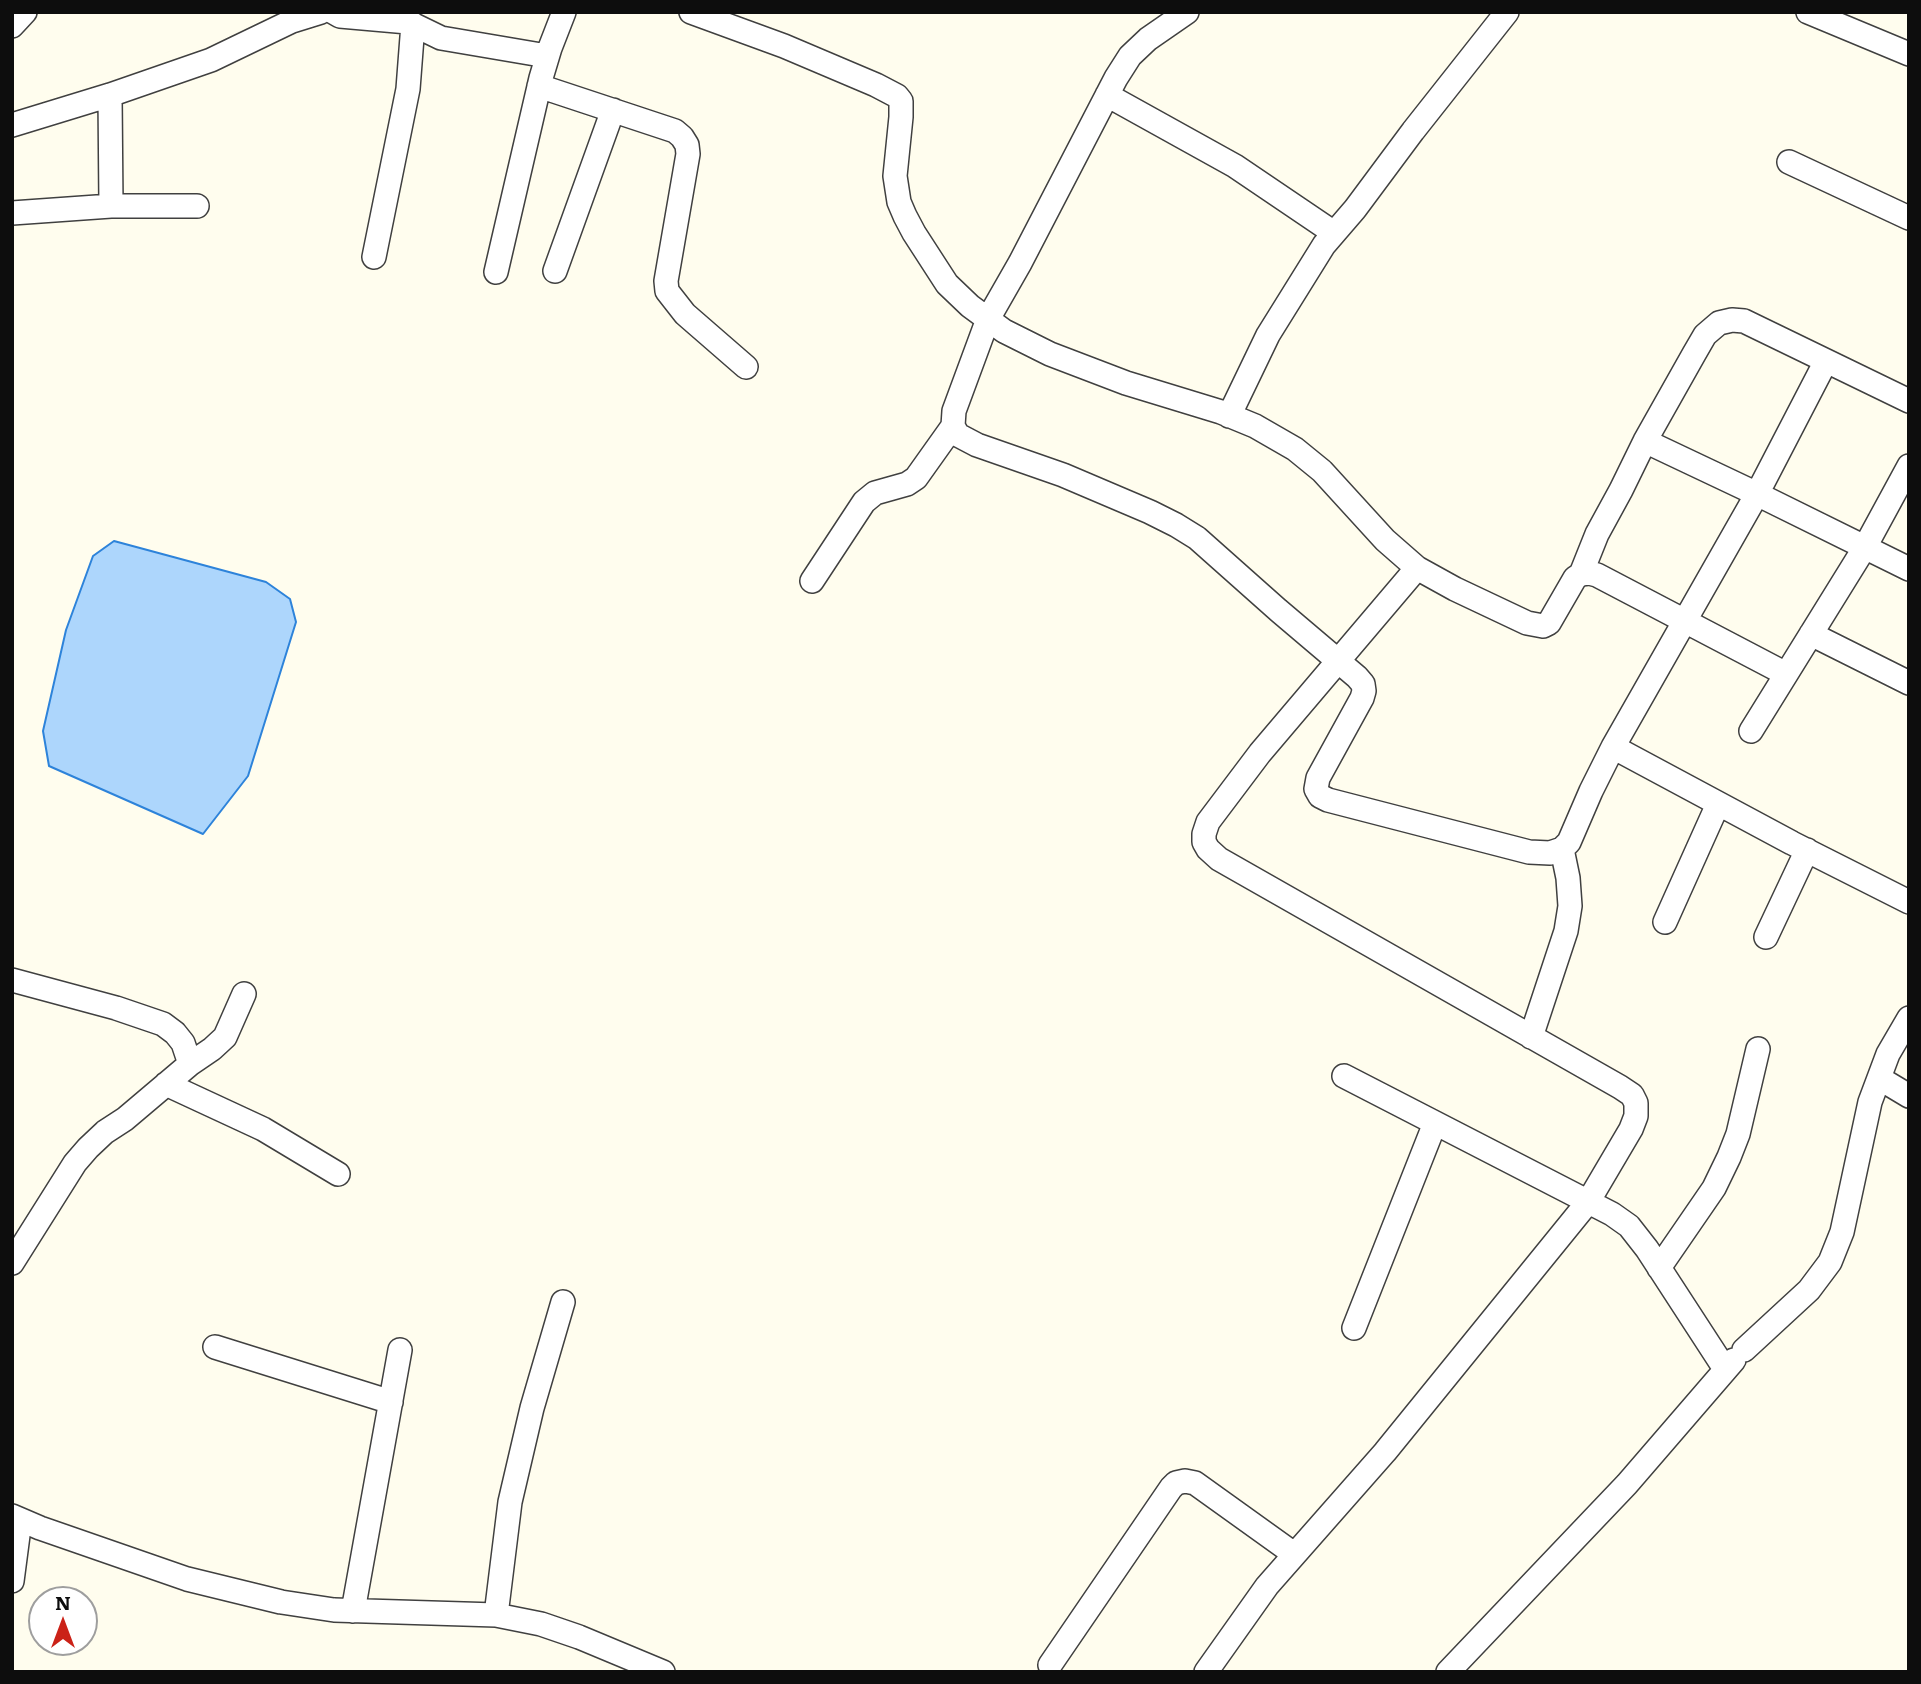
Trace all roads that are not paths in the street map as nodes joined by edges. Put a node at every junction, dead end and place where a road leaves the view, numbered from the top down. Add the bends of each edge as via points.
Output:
1 (25, 12) edge
2 (321, 12) edge
3 (333, 12) edge
4 (564, 12) edge
5 (691, 12) edge
6 (1187, 12) edge
7 (1808, 12) edge
8 (1497, 15) edge
9 (414, 24) junction
10 (12, 26) edge
11 (1909, 54) edge
12 (547, 56) junction
13 (539, 86) junction
14 (110, 95) junction
15 (1107, 95) junction
16 (613, 110) junction
17 (12, 125) edge
18 (1789, 162) dead end
19 (111, 206) junction
20 (197, 206) dead end
21 (12, 213) edge
22 (1909, 218) edge
23 (1334, 233) junction
24 (374, 257) dead end
25 (555, 271) dead end
26 (496, 272) dead end
27 (988, 319) junction
28 (1826, 361) junction
29 (746, 367) dead end
30 (1909, 401) edge
31 (1229, 416) junction
32 (953, 426) junction
33 (1645, 441) junction
34 (1909, 466) edge
35 (1757, 494) junction
36 (1865, 547) junction
37 (1417, 568) junction
38 (1909, 569) edge
39 (1581, 574) junction
40 (812, 581) dead end
41 (1684, 620) junction
42 (1811, 634) junction
43 (1338, 660) junction
44 (1786, 674) junction
45 (1909, 683) edge
46 (1751, 731) dead end
47 (1613, 747) junction
48 (1718, 804) junction
49 (1562, 849) junction
50 (1807, 850) junction
51 (1909, 902) edge
52 (1665, 922) dead end
53 (1766, 937) dead end
54 (12, 980) edge
55 (244, 994) dead end
56 (1909, 1018) edge
57 (1531, 1037) junction
58 (1758, 1049) dead end
59 (190, 1064) junction
60 (1344, 1076) dead end
61 (1879, 1078) junction
62 (166, 1084) junction
63 (1909, 1096) edge
64 (1435, 1123) junction
65 (338, 1174) dead end
66 (1588, 1202) junction
67 (12, 1263) edge
68 (1659, 1268) junction
69 (563, 1302) dead end
70 (1354, 1328) dead end
71 (215, 1347) dead end
72 (400, 1350) dead end
73 (1734, 1360) junction
74 (391, 1402) junction
75 (16, 1518) edge
76 (1294, 1554) junction
77 (12, 1581) edge
78 (353, 1611) junction
79 (496, 1615) junction
80 (1050, 1665) dead end
81 (663, 1672) edge
82 (1206, 1672) edge
83 (1448, 1672) edge

1 - 10 street
2 - 14 street via 292,20 211,60
3 - 9 street
4 - 12 street
5 - 27 street via 794,50 897,96 901,101 895,176 900,202 947,285
6 - 15 street via 1130,56
7 - 11 street
8 - 23 street
9 - 12 street via 441,38
9 - 24 street via 408,89
12 - 13 street
13 - 16 street
13 - 26 street
14 - 17 street
14 - 19 street
15 - 23 street via 1235,166
15 - 27 street
16 - 25 street
16 - 29 street via 675,131 687,145 667,290 685,314
18 - 22 street
19 - 20 street
19 - 21 street
23 - 31 street via 1268,335
27 - 31 street via 1050,354
27 - 32 street via 954,411
28 - 30 street
28 - 33 street via 1744,321 1719,323 1705,335
28 - 35 street
31 - 37 street via 1295,449
32 - 40 street via 916,478 875,493 864,502
32 - 43 street via 958,435 977,445 1063,475 1177,525
33 - 35 street
33 - 39 street
34 - 36 street
35 - 36 street
35 - 41 street
36 - 38 street
36 - 42 street
37 - 39 street via 1543,626
37 - 43 street
39 - 41 street via 1597,575
41 - 44 street
41 - 47 street
42 - 44 street
42 - 45 street
43 - 49 street via 1363,684 1364,691 1318,778 1320,796 1529,852
43 - 57 street via 1208,822 1204,842 1219,859
44 - 46 street
47 - 48 street
47 - 49 street
48 - 50 street
48 - 52 street
49 - 57 street via 1570,906 1566,931
50 - 51 street
50 - 53 street
54 - 59 street via 163,1024 183,1044
55 - 59 street via 225,1037
56 - 61 street
57 - 66 street via 1620,1087 1636,1103 1631,1129
58 - 68 street via 1729,1157 1714,1188
59 - 62 street
60 - 64 street
61 - 63 street
61 - 73 street via 1842,1232 1830,1262 1809,1290
62 - 65 street via 263,1129
62 - 67 street via 105,1132 75,1163
64 - 66 street
64 - 70 street
66 - 68 street via 1629,1226
66 - 76 street via 1385,1452
68 - 73 street
69 - 79 street via 510,1502
71 - 74 street
72 - 74 street
73 - 83 street via 1628,1484
74 - 78 street
75 - 77 street
75 - 78 street via 187,1579 281,1602
76 - 80 street via 1195,1483 1177,1483
76 - 82 street
78 - 79 street
79 - 81 street via 541,1624

